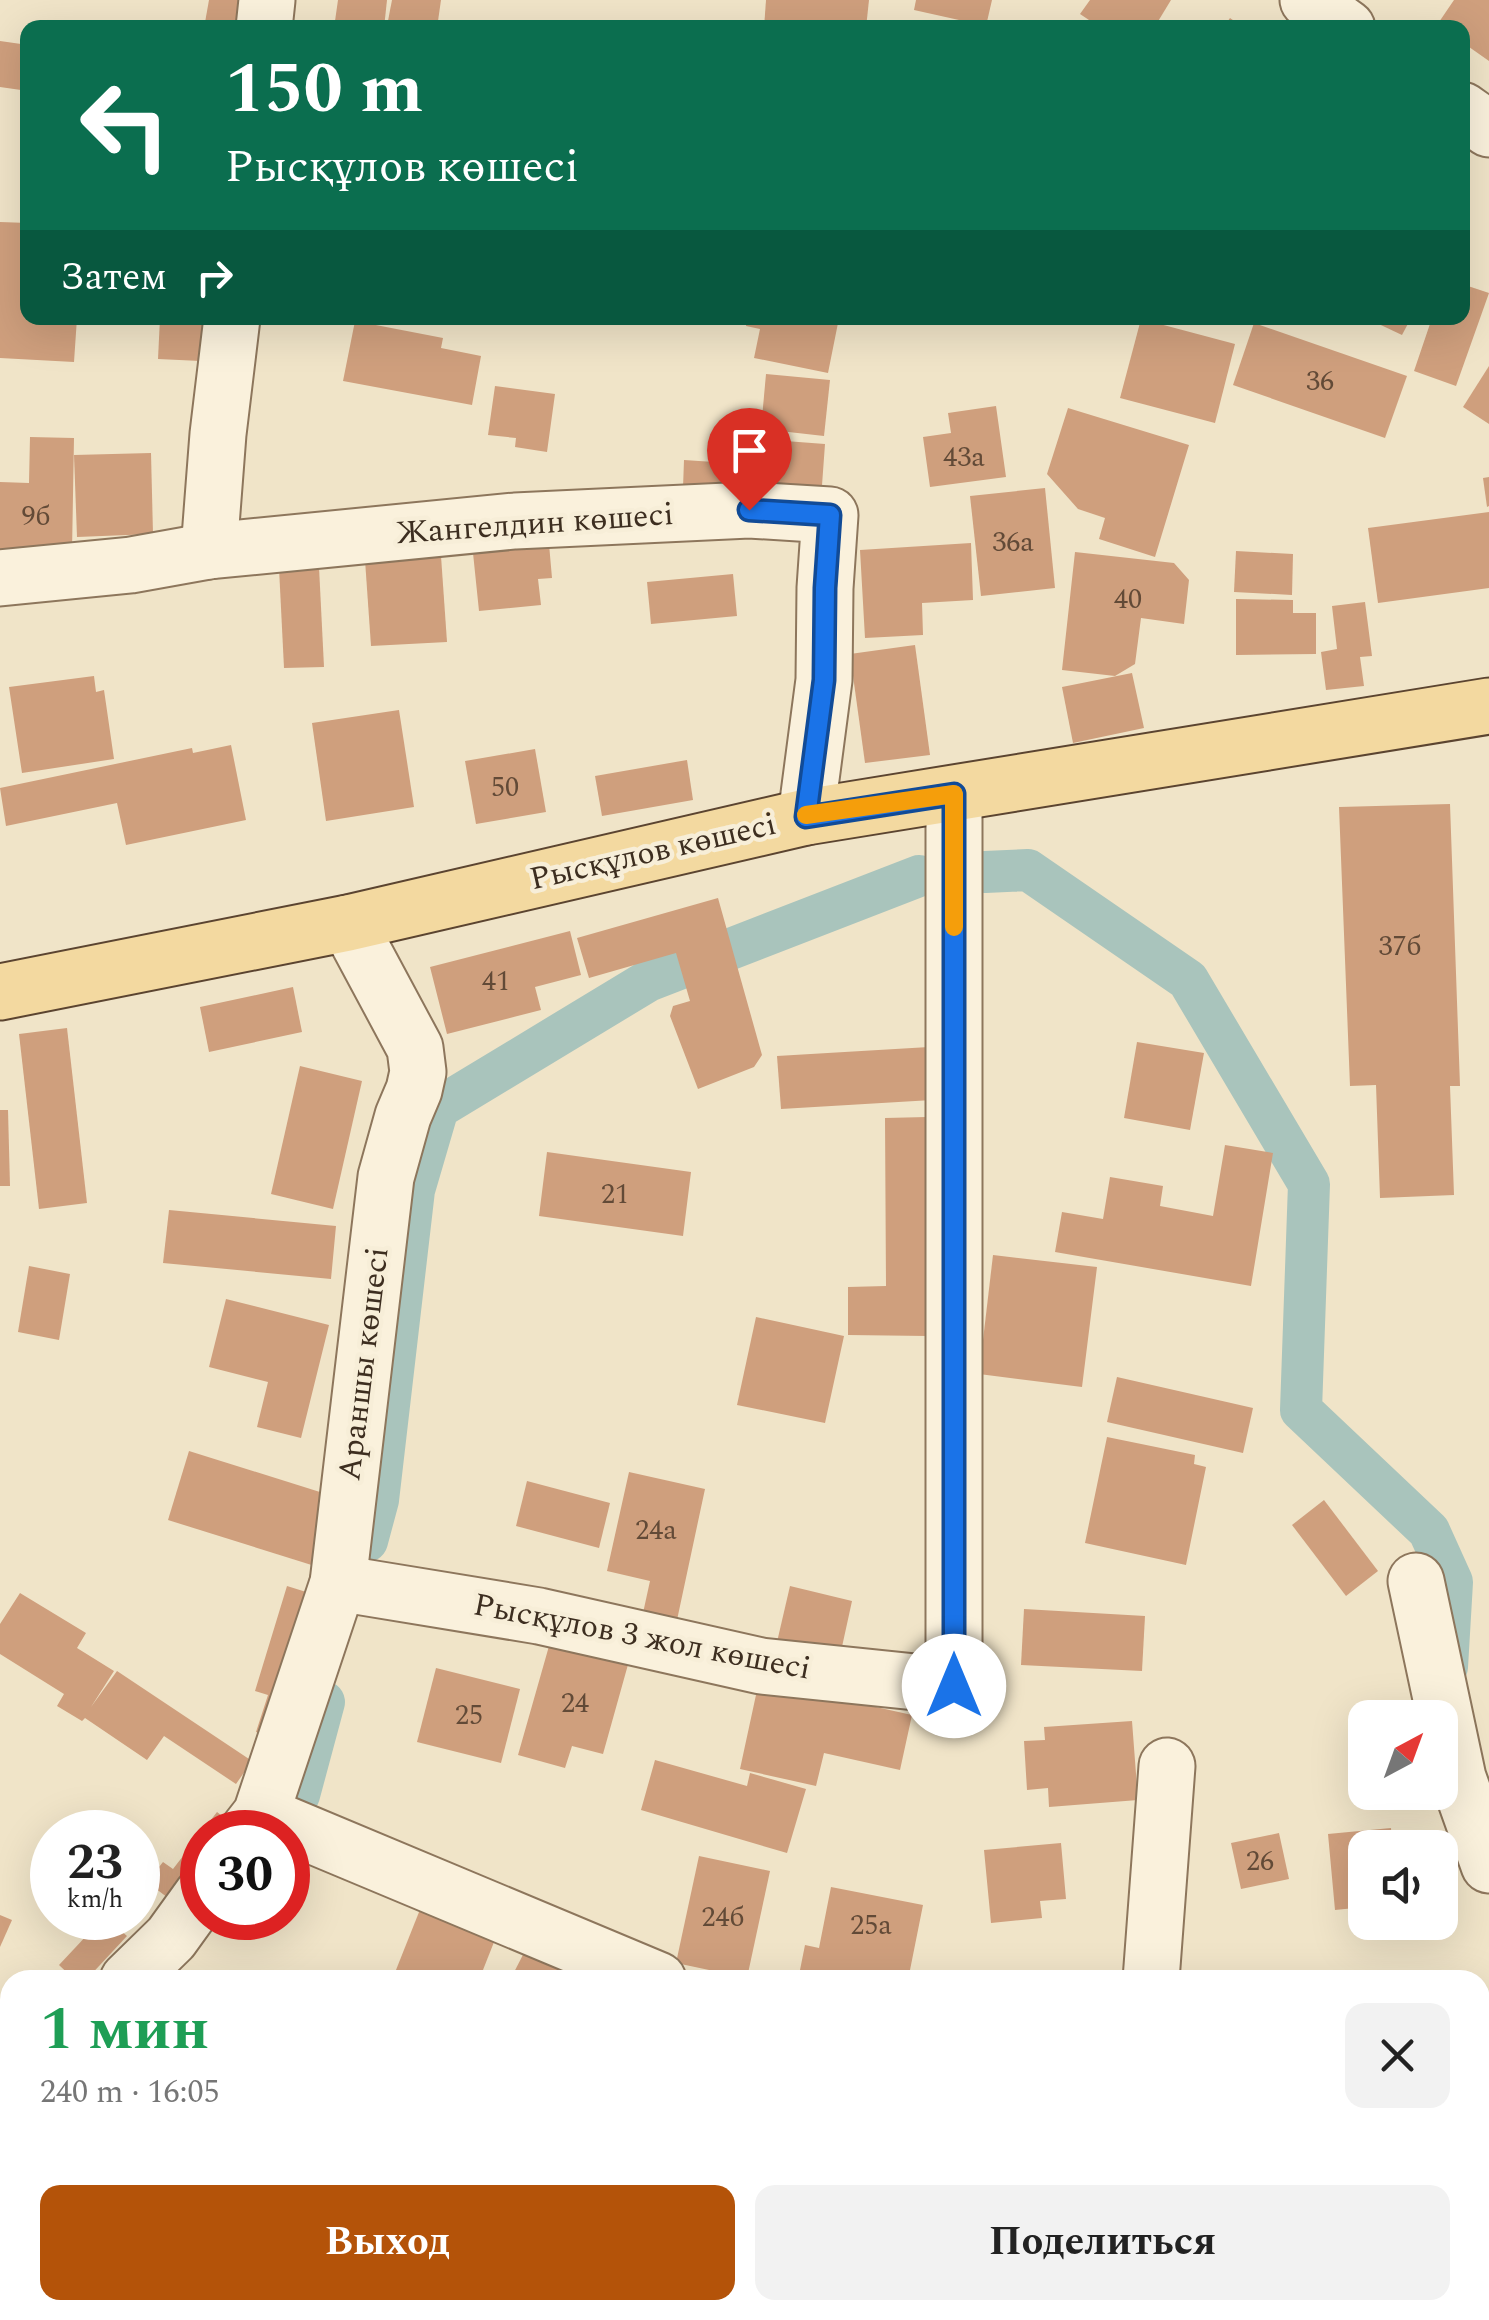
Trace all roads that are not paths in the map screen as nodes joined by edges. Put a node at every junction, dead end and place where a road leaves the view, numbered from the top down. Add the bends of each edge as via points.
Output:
1 (1308, 0) edge
2 (1336, 20) edge
3 (231, 325) edge
4 (209, 550) junction
5 (0, 578) edge
6 (1489, 706) edge
7 (954, 794) junction
8 (806, 817) junction
9 (348, 923) junction
10 (0, 992) edge
11 (1416, 1581) dead end
12 (338, 1583) junction
13 (1167, 1766) dead end
14 (259, 1810) edge
15 (310, 1845) edge
16 (1489, 1865) edge
17 (180, 1925) edge
18 (138, 1970) edge
19 (632, 1970) edge
20 (1152, 1970) edge

1 - 2 street
3 - 4 street
4 - 5 street, Жангелдин көшесі
4 - 8 street, Жангелдин көшесі via 515,521 749,510 830,515 824,680
6 - 7 main road, Рысқұлов көшесі
7 - 8 main road, Рысқұлов көшесі
7 - 12 street, Рысқұлов 3 жол көшесі via 954,1686 761,1666 539,1616
8 - 9 main road, Рысқұлов көшесі
9 - 10 main road, Рысқұлов көшесі
9 - 12 street, Араншы көшесі via 414,1048 418,1072 386,1177
11 - 16 street via 1458,1778
12 - 14 street, Араншы көшесі
13 - 20 street
15 - 19 street, Араншы көшесі
17 - 18 street

